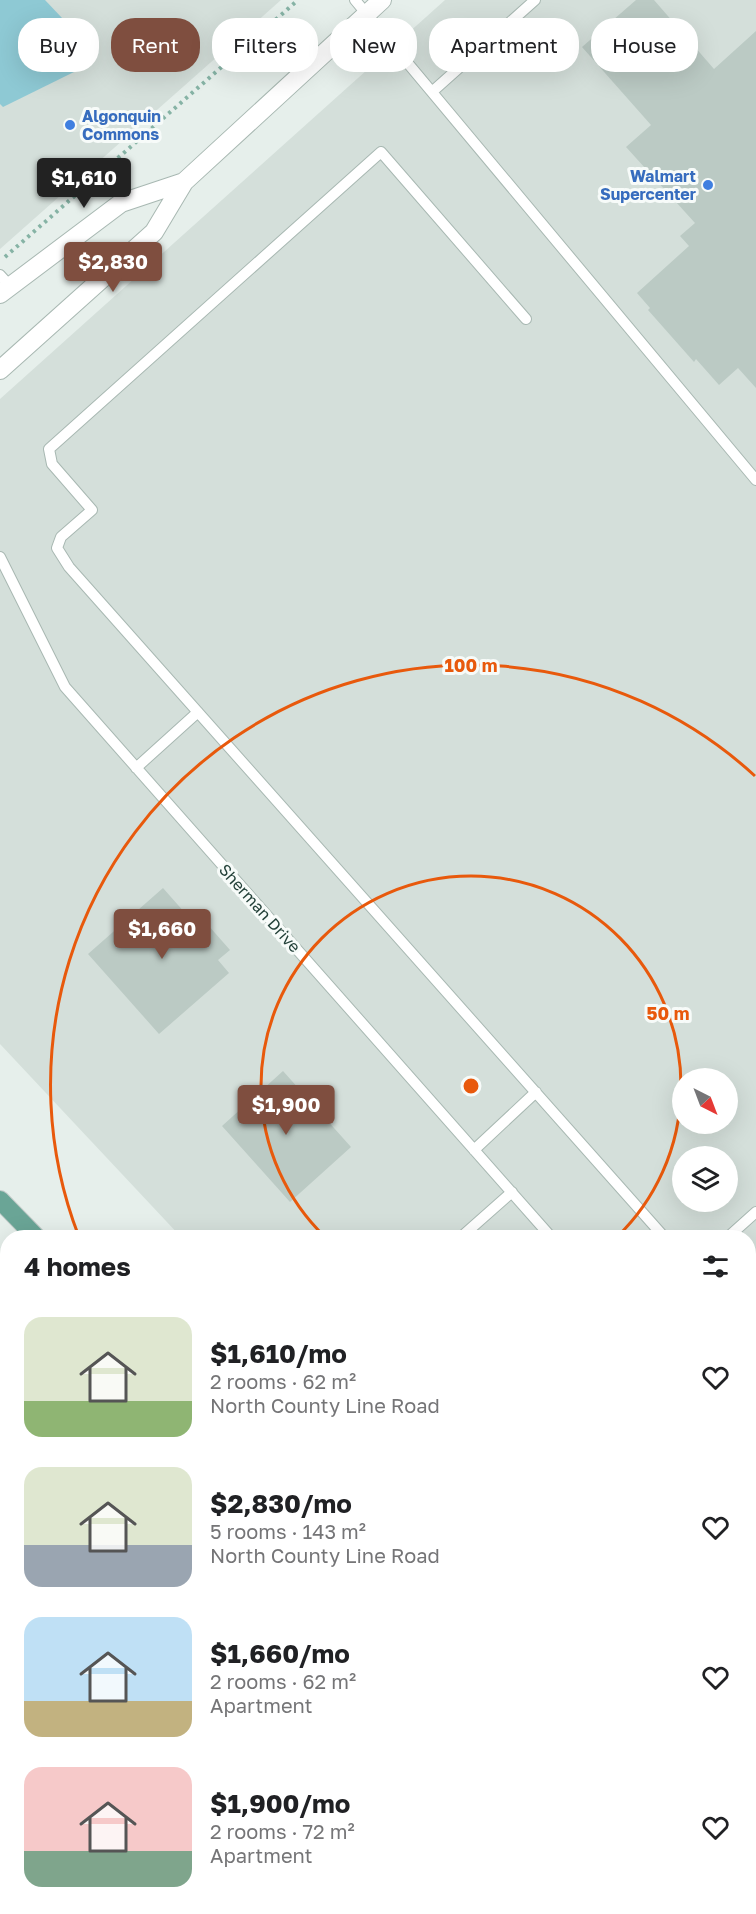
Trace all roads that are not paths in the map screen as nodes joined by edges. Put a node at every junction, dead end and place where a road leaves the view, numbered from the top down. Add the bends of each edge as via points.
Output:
1 (382, 0) edge
2 (535, 0) edge
3 (361, 6) edge
4 (433, 91) junction
5 (184, 182) junction
6 (3, 285) edge
7 (526, 319) dead end
8 (0, 370) edge
9 (756, 480) edge
10 (0, 557) edge
11 (198, 712) junction
12 (136, 768) junction
13 (536, 1092) junction
14 (474, 1150) junction
15 (512, 1192) junction
16 (0, 1200) edge
17 (756, 1212) edge
18 (29, 1230) edge
19 (469, 1230) edge
20 (545, 1230) edge
21 (658, 1230) edge
22 (737, 1230) edge

1 - 3 street
2 - 4 lane
3 - 4 lane
3 - 5 street
4 - 9 lane
5 - 6 street via 121,203
5 - 8 street via 154,232
7 - 11 lane via 381,152 49,448 52,464 92,510 61,537 57,548 61,556
10 - 12 lane, Sherman Drive via 65,687
11 - 12 lane
11 - 13 lane
12 - 14 lane, Sherman Drive
13 - 14 lane
13 - 21 lane
14 - 15 lane, Sherman Drive
15 - 19 lane
15 - 20 lane, Sherman Drive
16 - 18 main road
17 - 22 lane

